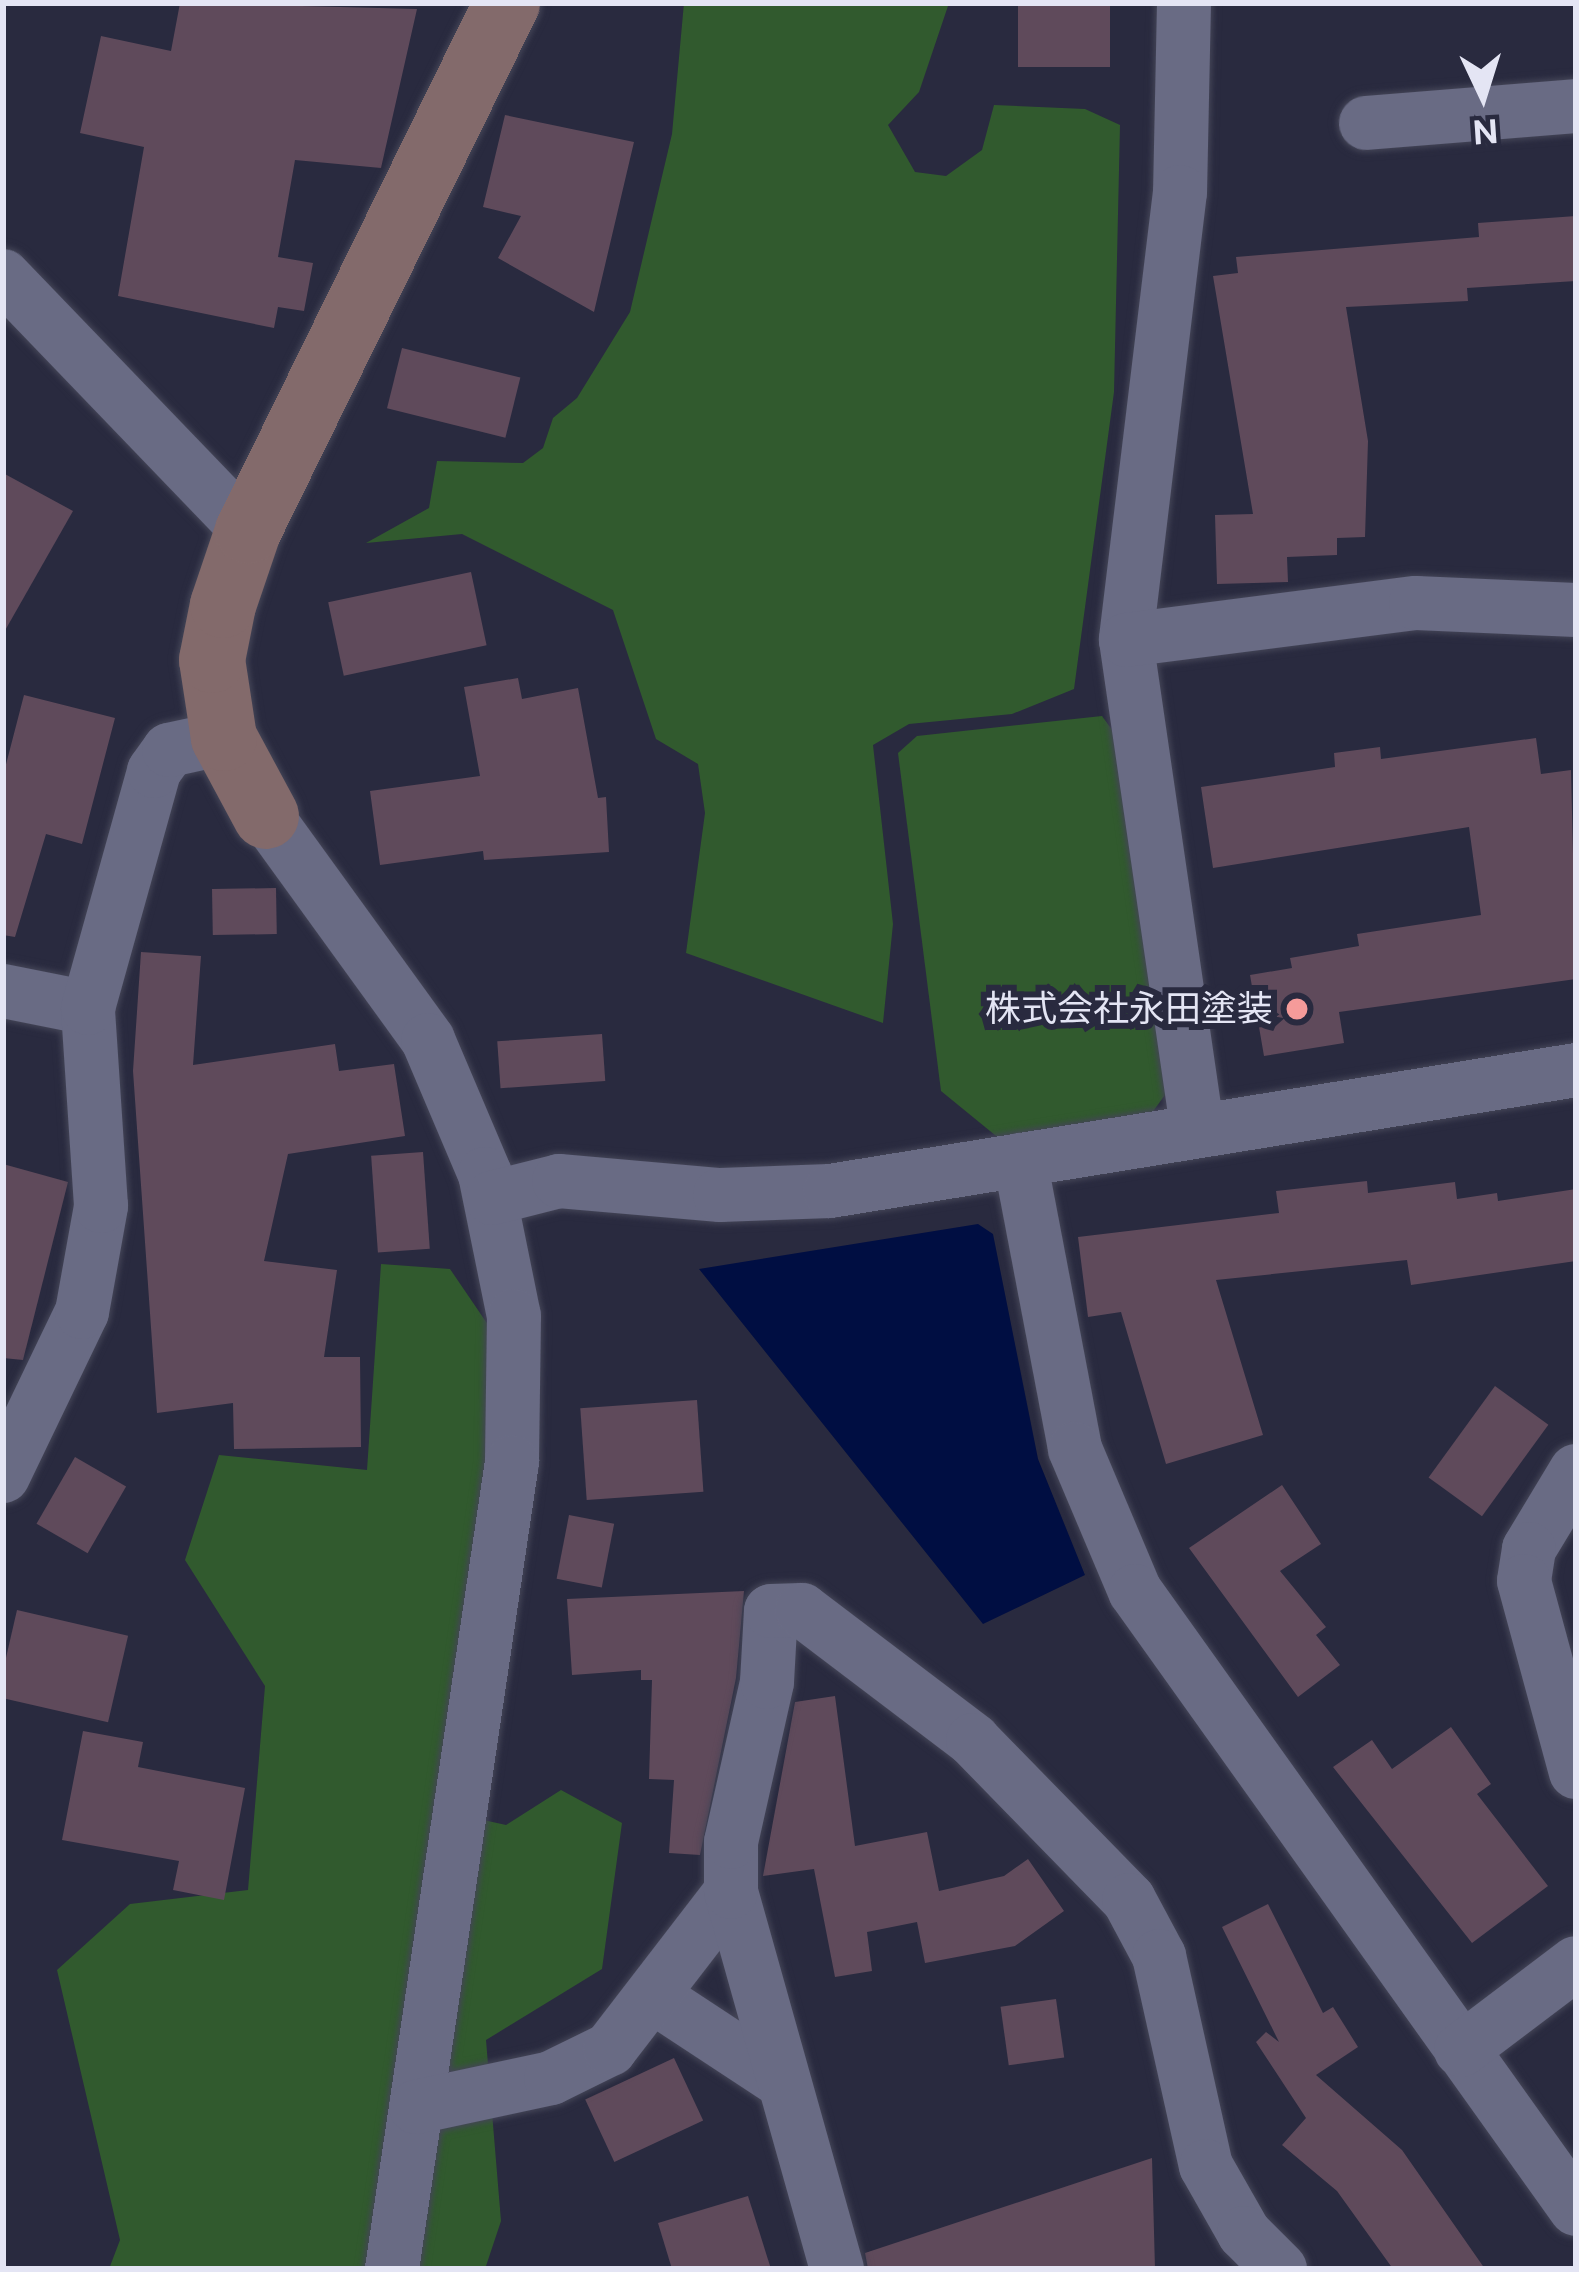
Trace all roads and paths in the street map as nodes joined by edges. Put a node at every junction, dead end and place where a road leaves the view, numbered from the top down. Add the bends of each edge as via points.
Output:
1 (507, 3) edge
2 (1184, 3) edge
3 (1576, 106) edge
4 (1366, 123) dead end
5 (3, 276) edge
6 (248, 531) junction
7 (1576, 610) edge
8 (1126, 640) junction
9 (224, 738) junction
10 (266, 816) joint
11 (3, 991) edge
12 (88, 1008) junction
13 (1576, 1070) edge
14 (1198, 1131) junction
15 (1020, 1160) junction
16 (491, 1198) junction
17 (1576, 1471) edge
18 (3, 1476) edge
19 (1576, 1772) edge
20 (731, 1892) junction
21 (1576, 1963) edge
22 (654, 1997) junction
23 (1461, 2050) junction
24 (782, 2081) junction
25 (416, 2107) junction
26 (1576, 2210) edge
27 (392, 2269) edge
28 (837, 2269) edge
29 (1280, 2269) edge

1 - 6 street
2 - 8 street via 1180,192
3 - 4 street
5 - 6 street
6 - 9 street via 214,640
7 - 8 street via 1416,603
8 - 14 street
9 - 10 street
9 - 12 street via 160,758
10 - 16 street via 428,1040
11 - 12 street
12 - 18 street via 100,1206 82,1312
13 - 14 street
14 - 15 street
15 - 16 street via 776,1196 559,1181
15 - 23 street via 1075,1449 1135,1591
16 - 25 street via 514,1316 512,1462
17 - 19 street via 1529,1549 1524,1581
20 - 22 street
20 - 24 street
20 - 29 street via 731,1842 767,1682 771,1611 802,1610 1005,1767 1129,1900 1160,1956 1206,2166 1244,2233
21 - 23 street
22 - 24 street
22 - 25 street via 634,2026 582,2066
23 - 26 street
24 - 28 street
25 - 27 street

